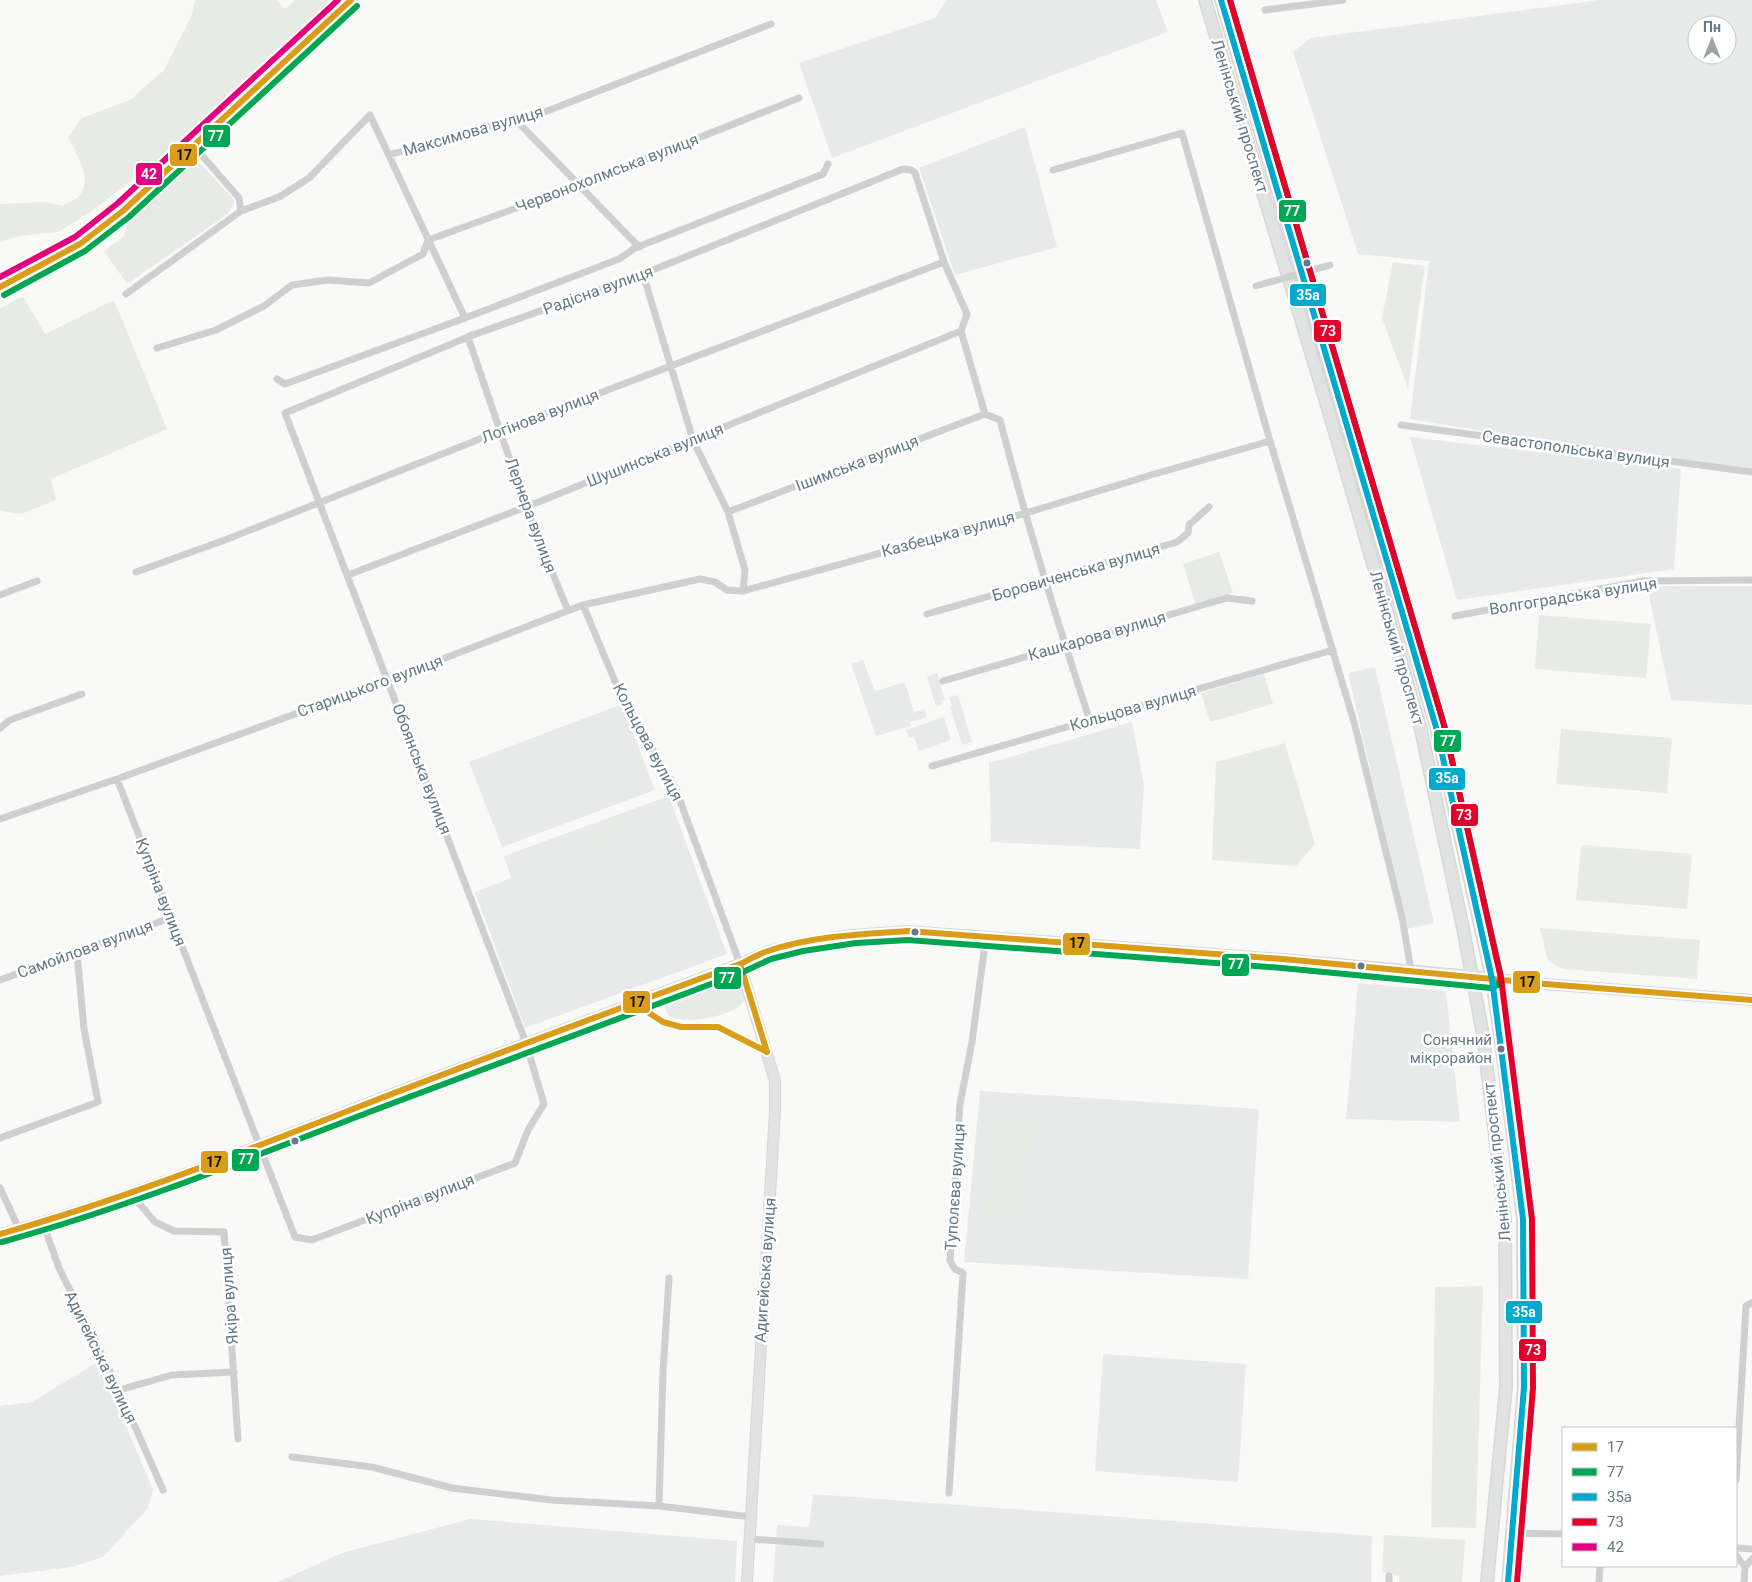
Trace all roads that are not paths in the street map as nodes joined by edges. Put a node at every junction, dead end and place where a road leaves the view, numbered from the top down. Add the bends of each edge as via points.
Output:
1 (351, 0) edge
2 (1205, 0) edge
3 (1221, 0) edge
4 (1343, 0) edge
5 (1265, 10) dead end
6 (771, 24) dead end
7 (799, 98) dead end
8 (514, 119) junction
9 (193, 145) junction
10 (389, 155) junction
11 (828, 164) dead end
12 (1054, 170) dead end
13 (579, 186) junction
14 (240, 211) junction
15 (428, 240) junction
16 (639, 246) junction
17 (944, 262) junction
18 (1330, 265) dead end
19 (642, 274) junction
20 (1256, 286) dead end
21 (0, 287) edge
22 (126, 294) dead end
23 (465, 318) junction
24 (961, 331) junction
25 (470, 336) junction
26 (157, 348) dead end
27 (670, 367) junction
28 (277, 380) dead end
29 (285, 413) joint
30 (985, 414) junction
31 (1401, 425) dead end
32 (500, 431) junction
33 (693, 440) junction
34 (1270, 441) junction
35 (1752, 472) edge
36 (320, 502) junction
37 (526, 507) junction
38 (1209, 507) dead end
39 (728, 512) junction
40 (1026, 513) junction
41 (136, 572) dead end
42 (348, 575) junction
43 (1046, 580) junction
44 (1752, 580) edge
45 (37, 581) dead end
46 (743, 591) junction
47 (0, 594) edge
48 (1252, 601) dead end
49 (583, 605) junction
50 (568, 611) junction
51 (927, 614) dead end
52 (1455, 616) dead end
53 (1065, 645) junction
54 (1334, 650) junction
55 (388, 680) junction
56 (944, 681) dead end
57 (82, 694) dead end
58 (1090, 721) junction
59 (0, 728) edge
60 (932, 766) dead end
61 (117, 779) junction
62 (0, 819) edge
63 (170, 918) junction
64 (986, 936) junction
65 (77, 952) junction
66 (740, 964) junction
67 (1411, 970) junction
68 (1471, 976) junction
69 (1492, 979) junction
70 (0, 980) edge
71 (1752, 1000) edge
72 (526, 1043) junction
73 (0, 1138) edge
74 (259, 1146) junction
75 (0, 1188) edge
76 (131, 1194) junction
77 (43, 1223) junction
78 (19, 1229) junction
79 (0, 1234) edge
80 (669, 1278) dead end
81 (1752, 1303) edge
82 (234, 1372) junction
83 (119, 1390) junction
84 (238, 1439) dead end
85 (292, 1457) dead end
86 (1737, 1463) edge
87 (163, 1490) dead end
88 (949, 1493) dead end
89 (659, 1506) junction
90 (751, 1517) junction
91 (1512, 1533) junction
92 (1562, 1534) edge
93 (750, 1539) junction
94 (821, 1544) dead end
95 (1737, 1548) edge
96 (1752, 1549) edge
97 (1737, 1556) edge
98 (1752, 1559) edge
99 (1600, 1567) edge
100 (1745, 1567) junction
101 (747, 1582) edge
102 (1487, 1582) edge
103 (1508, 1582) edge
104 (1599, 1582) edge
105 (1744, 1582) edge

1 - 9 main road
2 - 68 main road, Ленінський проспект via 1334,426 1421,730
3 - 69 main road, Ленінський проспект via 1436,727
4 - 5 street
6 - 8 street, Максимова вулиця via 529,118
7 - 13 street, Червонохолмська вулиця
8 - 10 street, Максимова вулиця
8 - 13 street
9 - 14 street via 239,198
9 - 21 main road via 124,210 80,244
10 - 14 street, Максимова вулиця via 370,115 309,178 279,197
10 - 15 street
11 - 16 street, Радісна вулиця via 823,174
12 - 34 street via 1182,133
13 - 15 street, Червонохолмська вулиця
13 - 16 street
14 - 22 street, Максимова вулиця
15 - 23 street
15 - 26 street via 423,254 369,283 328,280 292,285 264,306 216,330
16 - 23 street, Радісна вулиця via 619,259
17 - 19 street, Радісна вулиця via 915,173 903,169
17 - 24 street via 967,314
17 - 27 street, Логінова вулиця
18 - 20 street, bridge
19 - 25 street, Радісна вулиця
19 - 27 street
23 - 28 street, Радісна вулиця via 285,384
24 - 30 street
24 - 33 street, Шушинська вулиця
25 - 29 street, Радісна вулиця
25 - 32 street, Лернера вулиця
27 - 32 street, Логінова вулиця
27 - 33 street
29 - 36 street, Обоянська вулиця
30 - 39 street, Ішимська вулиця
30 - 40 street via 1000,420
31 - 35 street, Севастопольська вулиця
32 - 36 street, Логінова вулиця
32 - 37 street, Лернера вулиця
33 - 37 street, Шушинська вулиця
33 - 39 street
34 - 40 street, Казбецька вулиця
34 - 54 street
36 - 41 street, Логінова вулиця
36 - 42 street, Обоянська вулиця
37 - 42 street, Шушинська вулиця
37 - 50 street, Лернера вулиця
38 - 43 street, Боровиченська вулиця via 1189,525 1188,533 1177,542
39 - 46 street via 745,570
40 - 43 street
40 - 46 street, Казбецька вулиця
42 - 55 street, Обоянська вулиця
43 - 51 street, Боровиченська вулиця
43 - 53 street
44 - 52 street, Волгоградська вулиця via 1643,582
45 - 47 street
46 - 49 street, Старицького вулиця via 727,590 715,582 700,579
48 - 53 street, Кашкарова вулиця via 1227,598
49 - 50 street, Старицького вулиця
49 - 66 street, Кольцова вулиця via 622,698 674,787
50 - 55 street, Старицького вулиця
53 - 56 street, Кашкарова вулиця
53 - 58 street
54 - 58 street, Кольцова вулиця
54 - 67 street via 1402,917
55 - 61 street, Старицького вулиця
55 - 72 street, Обоянська вулиця
57 - 59 street via 10,720
58 - 60 street, Кольцова вулиця
61 - 62 street, Старицького вулиця
61 - 63 street, Купріна вулиця
63 - 65 street, Самойлова вулиця
63 - 74 street, Купріна вулиця
64 - 66 main road via 908,931 852,935 784,947
64 - 67 main road
64 - 88 street, Туполєва вулиця via 960,1113 950,1261 963,1273
65 - 70 street, Самойлова вулиця
65 - 73 street via 84,1029 98,1102
66 - 72 main road
66 - 90 main road, Адигейська вулиця via 775,1081
67 - 68 main road
68 - 69 main road
68 - 102 main road, Ленінський проспект via 1483,1034 1505,1220 1506,1387
69 - 71 main road
69 - 91 main road, Ленінський проспект via 1523,1219 1524,1388
72 - 74 main road
72 - 74 street, Купріна вулиця via 544,1104 528,1130 515,1163 312,1240 295,1237
74 - 76 main road
75 - 78 street
76 - 77 main road
76 - 82 street, Якіра вулиця via 155,1222 174,1231 224,1232
77 - 78 main road
77 - 83 street, Адигейська вулиця via 58,1268
78 - 79 main road
80 - 89 street
81 - 86 street via 1746,1306
82 - 83 street via 172,1375
82 - 84 street, Якіра вулиця
83 - 87 street, Адигейська вулиця
85 - 89 street via 372,1466 452,1488 551,1500
89 - 90 street
90 - 93 main road, Адигейська вулиця
91 - 92 street
91 - 103 main road, Ленінський проспект
93 - 94 street
93 - 101 main road, Адигейська вулиця
95 - 96 street
97 - 100 street
98 - 100 street
99 - 104 street
100 - 105 street

